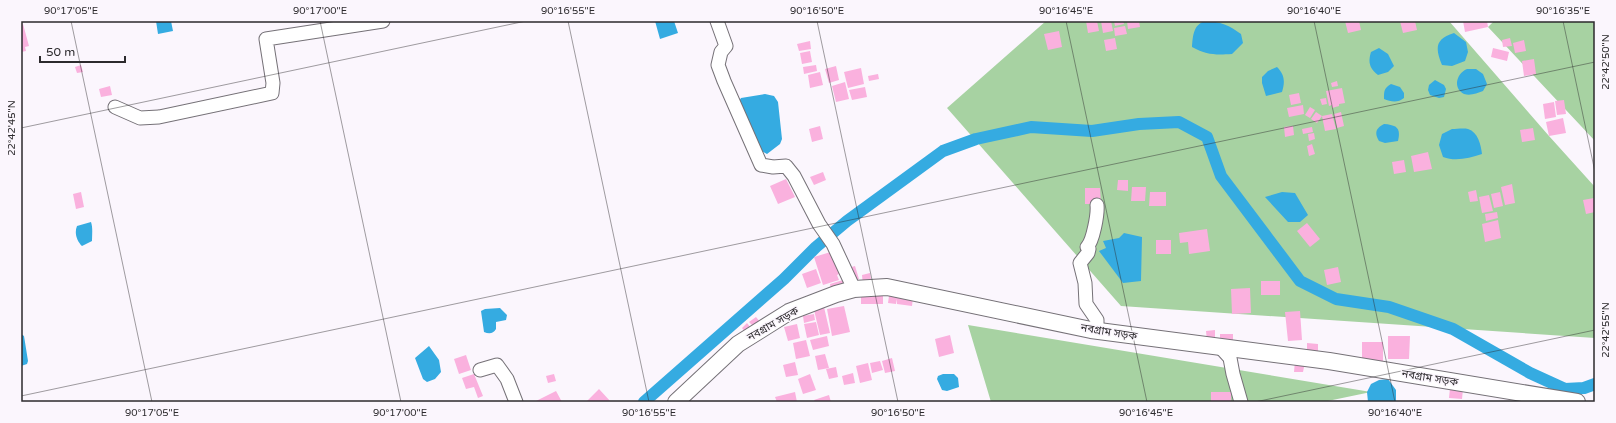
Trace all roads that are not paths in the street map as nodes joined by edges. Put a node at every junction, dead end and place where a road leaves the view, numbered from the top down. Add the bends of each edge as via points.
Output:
1 (383, 21) edge
2 (717, 21) edge
3 (116, 107) dead end
4 (1097, 205) dead end
5 (854, 289) junction
6 (1097, 331) junction
7 (1220, 347) junction
8 (480, 370) dead end
9 (516, 402) edge
10 (676, 402) edge
11 (1241, 402) edge
12 (1577, 402) edge

1 - 3 street via 266,39 273,83 272,93 159,117 140,118
2 - 5 street via 726,46 721,52 718,65 761,165 786,166 794,176 818,224 833,244
4 - 6 street via 1092,238 1087,247 1088,253 1080,263 1085,283 1086,304 1097,320
5 - 6 main road, নবগ্রাম সড়ক via 887,287
5 - 10 main road, নবগ্রাম সড়ক via 789,312 738,344
6 - 7 main road, নবগ্রাম সড়ক
7 - 11 street via 1230,358
7 - 12 main road, নবগ্রাম সড়ক via 1337,362
8 - 9 street via 497,365 507,379

